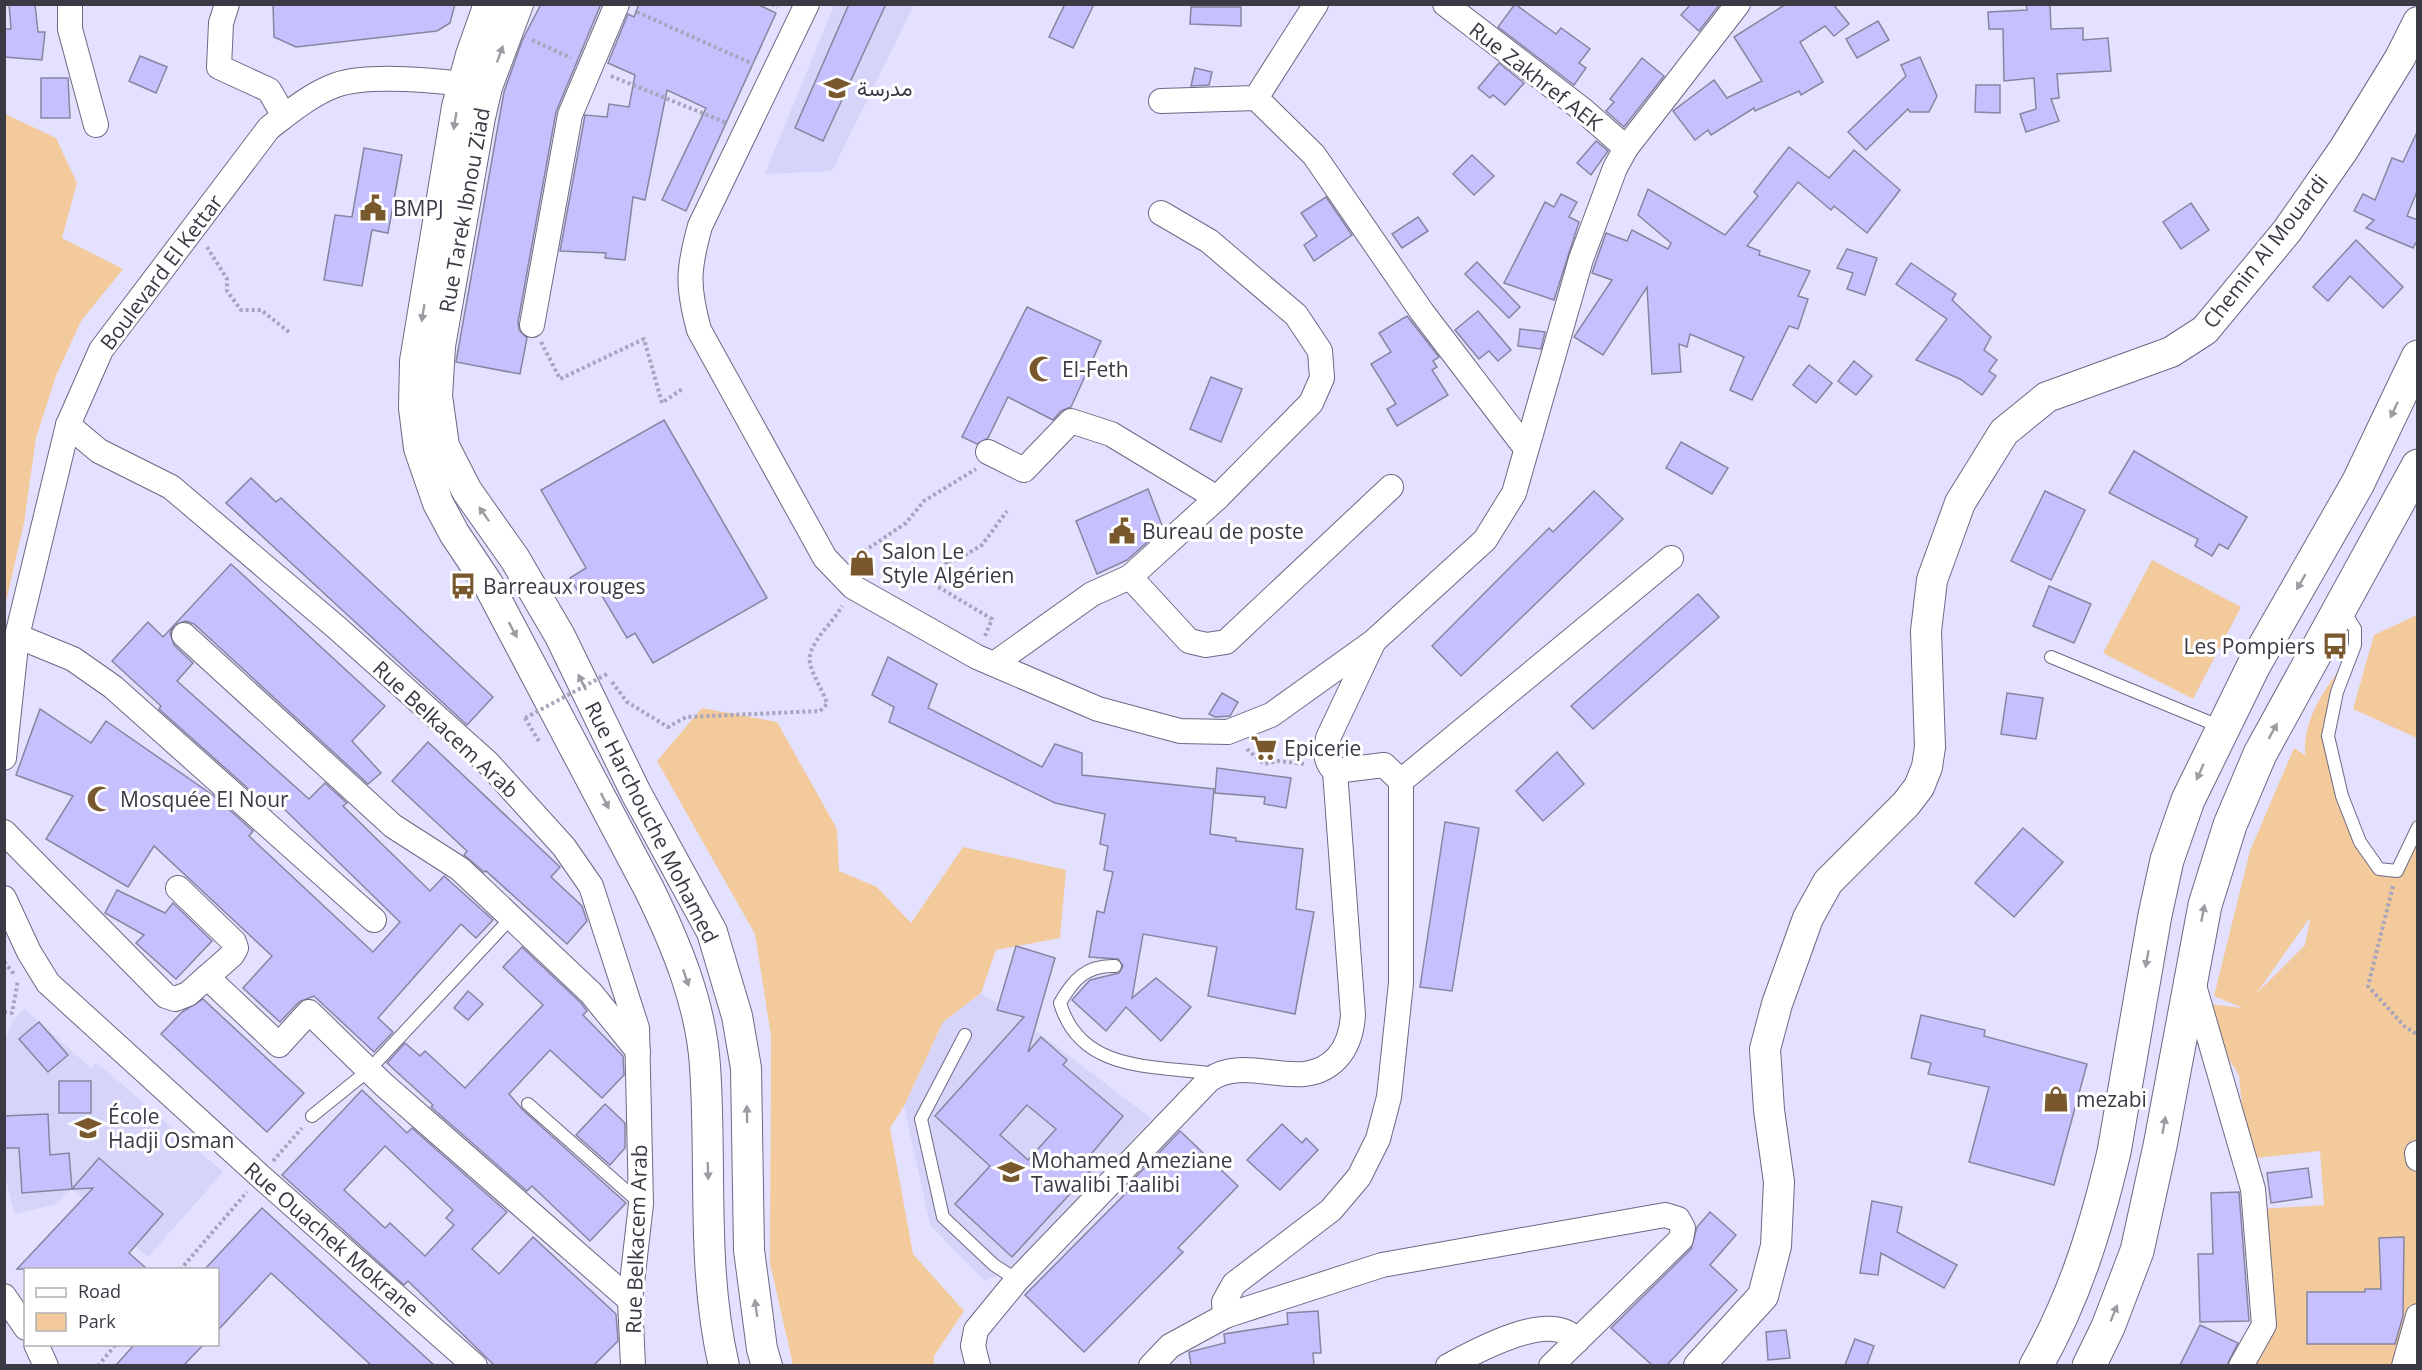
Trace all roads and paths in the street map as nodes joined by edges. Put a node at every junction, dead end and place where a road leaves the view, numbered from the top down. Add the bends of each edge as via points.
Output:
1 (70, 4) edge
2 (227, 4) edge
3 (489, 4) edge
4 (518, 4) edge
5 (772, 4) edge
6 (807, 4) edge
7 (1316, 4) edge
8 (1445, 4) edge
9 (1738, 4) edge
10 (623, 7) edge
11 (778, 7) dead end
12 (2418, 22) edge
13 (527, 38) dead end
14 (589, 66) junction
15 (756, 66) dead end
16 (475, 85) junction
17 (1256, 98) junction
18 (1161, 100) dead end
19 (284, 116) junction
20 (730, 124) dead end
21 (96, 125) dead end
22 (1626, 148) junction
23 (1161, 213) dead end
24 (194, 227) junction
25 (532, 325) joint
26 (289, 332) dead end
27 (2418, 357) edge
28 (681, 389) dead end
29 (427, 424) junction
30 (69, 425) junction
31 (1526, 447) junction
32 (992, 454) joint
33 (2418, 466) edge
34 (1391, 487) dead end
35 (1217, 498) junction
36 (1007, 511) dead end
37 (1671, 558) dead end
38 (849, 561) dead end
39 (1130, 577) junction
40 (2342, 607) junction
41 (992, 619) dead end
42 (831, 625) dead end
43 (184, 635) dead end
44 (17, 636) junction
45 (1373, 642) junction
46 (2051, 657) dead end
47 (994, 664) junction
48 (2221, 727) junction
49 (542, 745) dead end
50 (1246, 749) dead end
51 (4, 758) edge
52 (1306, 764) dead end
53 (1335, 771) junction
54 (1401, 781) junction
55 (2418, 827) edge
56 (4, 832) edge
57 (2397, 871) junction
58 (178, 888) dead end
59 (4, 898) edge
60 (511, 918) junction
61 (374, 920) dead end
62 (1115, 966) dead end
63 (207, 976) junction
64 (2192, 976) junction
65 (19, 981) dead end
66 (4, 1012) edge
67 (965, 1035) dead end
68 (2418, 1035) edge
69 (638, 1051) junction
70 (369, 1070) junction
71 (1217, 1074) junction
72 (528, 1104) dead end
73 (312, 1116) dead end
74 (2417, 1153) edge
75 (2418, 1159) edge
76 (641, 1204) junction
77 (1017, 1280) junction
78 (4, 1296) edge
79 (630, 1300) junction
80 (1225, 1316) junction
81 (2418, 1316) edge
82 (24, 1325) edge
83 (1577, 1341) junction
84 (37, 1346) edge
85 (114, 1346) edge
86 (46, 1365) edge
87 (98, 1365) edge
88 (475, 1365) edge
89 (633, 1365) edge
90 (724, 1365) edge
91 (767, 1365) edge
92 (978, 1365) edge
93 (1151, 1365) edge
94 (1448, 1365) edge
95 (1551, 1365) edge
96 (1699, 1365) edge
97 (2036, 1365) edge
98 (2089, 1365) edge
99 (2241, 1365) edge
100 (2404, 1365) edge

1 - 21 street via 70,29
2 - 19 street via 221,23 219,67 269,90
3 - 16 street, Rue Tarek Ibnou Ziad
16 -> 4 street, Rue Tarek Ibnou Ziad
5 - 11 path
6 - 47 street via 700,226 690,264 690,295 699,330 825,558 853,587
7 - 17 street
8 - 22 street, Rue Zakhref AEK
9 - 22 street
10 - 14 street
10 - 15 path
12 - 96 street, Chemin Al Mouardi via 2344,149 2287,231 2205,330 2171,352 2047,397 2004,432 1960,503 1932,580 1926,631 1930,747 1926,767 1919,787 1906,804 1828,882 1808,918 1765,1049 1779,1182 1773,1256 1763,1296
13 - 14 path
14 - 20 path
14 - 25 street via 570,115
16 - 19 street, Boulevard El Kettar via 376,79 337,84
16 - 29 street, Rue Tarek Ibnou Ziad via 415,361
17 - 18 street
17 - 31 street via 1314,155 1422,312
19 - 24 street, Boulevard El Kettar via 269,128
22 - 31 street via 1581,259
23 - 35 street via 1209,241 1296,315 1320,351 1322,378 1311,403
24 - 26 path via 241,310 261,310
24 - 30 street, Boulevard El Kettar via 101,350
25 - 28 path via 560,379 644,339 662,403
27 -> 48 highway via 2358,483
29 -> 90 street, Rue Harchouche Mohamed via 425,468 438,503 488,584 600,793 672,937 693,997 705,1064 714,1324
91 -> 29 street, Rue Harchouche Mohamed via 749,1250 746,1068 737,1016 712,932 636,792 560,636
30 - 44 street, Boulevard El Kettar
30 - 69 street, Rue Belkacem Arab via 99,451 171,487 336,627 504,780 564,847 591,886 637,1028
31 - 45 street via 1514,493 1485,540
32 - 35 street via 1024,470 1071,421 1111,434
32 - 38 path via 924,501 906,523
33 - 40 highway
34 - 39 street via 1226,642 1206,645 1189,641
35 - 39 street
36 - 41 path via 982,545 953,562 948,560 935,585
37 - 54 street
39 - 47 street via 1092,594
40 - 57 lane via 2355,629 2355,645 2337,692 2328,736 2342,796 2360,842 2379,870
64 -> 40 highway via 2216,864 2243,789
42 - 49 path, bridge via 814,641 810,662 827,704 820,711 686,717 668,727 627,702 607,674 525,718
43 - 60 street via 393,826 460,869
44 - 51 street, Boulevard El Kettar
44 - 61 street via 73,659 113,687
45 - 47 street via 1271,715 1228,732 1180,731 1146,724 1098,709
45 - 53 street via 1328,738 1326,754
46 - 48 lane
48 -> 97 highway via 2188,800 2167,860 2114,1152 2088,1254
50 - 52 path via 1264,764
53 - 54 street via 1384,765
53 - 71 street via 1353,1015 1348,1041 1332,1062 1308,1074 1236,1068
54 - 80 street via 1401,983 1389,1097 1378,1139 1359,1177 1331,1210 1234,1284 1224,1302
55 - 57 lane
56 - 63 street via 166,996 175,999 188,994
57 - 68 path via 2368,986 2404,1026
58 - 63 street via 236,948
59 - 88 street, Rue Ouachek Mokrane via 48,983
60 - 69 street via 591,993
60 - 70 lane
62 - 71 lane via 1100,965 1072,982 1060,1003 1066,1023 1099,1055 1115,1061
63 - 70 street via 279,1045 309,1012
98 -> 64 highway via 2137,1251
64 - 99 street via 2253,1189 2264,1325
65 - 66 path via 12,1013
67 - 77 lane via 921,1119 943,1217 994,1265
69 - 76 street, Rue Belkacem Arab
70 - 73 lane
70 - 79 street
71 - 77 street
72 - 76 lane
74 - 75 street
76 - 79 street, Rue Belkacem Arab
77 - 92 street via 976,1330 973,1346
78 - 82 street
79 - 89 street, Rue Belkacem Arab
80 - 83 street via 1382,1265 1665,1215 1678,1219 1683,1228 1681,1239
80 - 93 street via 1170,1346
81 - 100 street
83 - 94 street via 1569,1332 1552,1327 1497,1340
83 - 95 street
84 - 86 street
85 - 87 path

